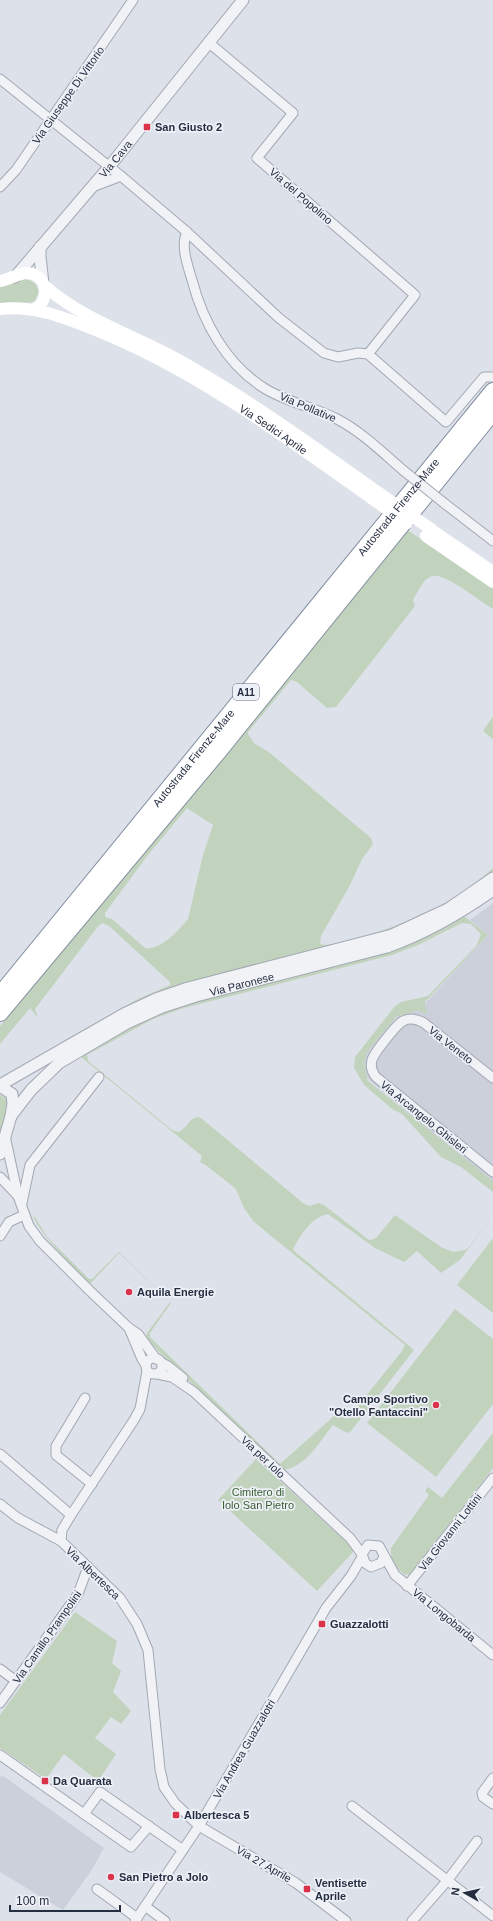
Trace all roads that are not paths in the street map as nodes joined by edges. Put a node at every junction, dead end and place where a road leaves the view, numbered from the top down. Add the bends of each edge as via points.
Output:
1 (133, 0) edge
2 (243, 0) edge
3 (208, 42) junction
4 (0, 79) edge
5 (52, 119) junction
6 (109, 167) junction
7 (121, 176) junction
8 (0, 187) edge
9 (92, 187) junction
10 (187, 232) junction
11 (40, 247) junction
12 (15, 277) junction
13 (0, 281) edge
14 (44, 285) junction
15 (0, 309) edge
16 (35, 309) junction
17 (368, 354) junction
18 (493, 384) edge
19 (493, 412) edge
20 (376, 496) junction
21 (428, 533) junction
22 (493, 541) edge
23 (493, 572) edge
24 (493, 582) edge
25 (493, 878) edge
26 (493, 890) edge
27 (0, 995) edge
28 (0, 1014) edge
29 (407, 1019) joint
30 (492, 1075) edge
31 (100, 1077) dead end
32 (0, 1086) edge
33 (11, 1116) junction
34 (5, 1157) edge
35 (30, 1165) junction
36 (493, 1172) edge
37 (0, 1177) edge
38 (18, 1196) junction
39 (24, 1213) junction
40 (0, 1236) edge
41 (129, 1328) junction
42 (159, 1361) junction
43 (147, 1368) junction
44 (157, 1374) junction
45 (194, 1392) junction
46 (86, 1398) dead end
47 (0, 1454) edge
48 (493, 1478) edge
49 (92, 1484) junction
50 (0, 1504) edge
51 (71, 1515) junction
52 (350, 1538) junction
53 (61, 1541) junction
54 (368, 1545) junction
55 (362, 1555) junction
56 (384, 1556) junction
57 (88, 1567) junction
58 (373, 1567) junction
59 (395, 1575) junction
60 (351, 1576) junction
61 (407, 1586) junction
62 (493, 1655) edge
63 (0, 1669) edge
64 (16, 1681) junction
65 (0, 1703) edge
66 (0, 1754) edge
67 (493, 1778) edge
68 (493, 1804) edge
69 (352, 1806) dead end
70 (84, 1814) junction
71 (149, 1826) junction
72 (199, 1826) junction
73 (477, 1841) dead end
74 (183, 1850) junction
75 (447, 1881) junction
76 (97, 1889) dead end
77 (145, 1906) junction
78 (493, 1916) edge
79 (136, 1920) edge
80 (165, 1921) edge
81 (346, 1921) edge
82 (412, 1921) edge

1 - 5 street, Via Giuseppe Di Vittorio
2 - 3 street, Via Cava
3 - 6 street, Via Cava
3 - 17 street, Via del Popolino via 293,113 256,158 416,295
4 - 5 street
5 - 6 street
5 - 8 street, Via Giuseppe Di Vittorio via 16,170
6 - 7 street
6 - 9 street, Via Cava
7 - 9 street
7 - 10 street
9 - 11 street, Via Cava
10 - 17 street via 279,318 324,354 338,357
10 - 22 street, Via Pollative, bridge via 184,242 197,299 221,347 236,363 265,389 344,423
11 - 12 street, Via Cava
11 - 14 street
12 - 13 main road, Via Sedici Aprile
12 - 14 main road, Via Sedici Aprile via 30,274
14 - 16 main road via 44,300
14 - 20 main road, Via Sedici Aprile via 75,310 172,356 220,384 280,423
15 - 16 main road, Via Sedici Aprile
16 - 20 main road, Via Sedici Aprile via 129,344 205,385
17 - 18 street via 446,422 484,377
18 - 27 highway, Autostrada Firenze-Mare / A11
19 - 28 highway, Autostrada Firenze-Mare / A11 via 218,752
20 - 21 main road, Via Sedici Aprile, bridge
21 - 23 main road, Via Sedici Aprile
21 - 24 main road, Via Sedici Aprile
25 - 32 street, Via Paronese via 448,909 392,935 188,988 156,999 124,1014
26 - 33 street, Via Paronese via 452,918 387,947 196,996 143,1015 59,1063
29 - 30 street, Via Veneto via 424,1023
29 - 36 street, Via Arcangelo Ghisleri via 397,1026 373,1056 372,1071 376,1077
31 - 35 street
32 - 33 street via 12,1094 14,1104
33 - 34 street via 5,1136
34 - 35 street via 20,1165
34 - 38 street, Via per Iolo
35 - 39 street via 22,1204
37 - 38 street, Via per Iolo
38 - 39 street, Via per Iolo
39 - 40 street via 10,1222
39 - 41 street, Via per Iolo via 29,1226 40,1241
41 - 42 street, Via per Iolo via 138,1334
41 - 43 street, Via per Iolo
42 - 43 street via 151,1359
42 - 44 street via 162,1368
42 - 45 street, Via per Iolo via 182,1378
43 - 44 street via 152,1374
43 - 49 street, Via Albertesca via 140,1409
44 - 45 street, Via per Iolo via 172,1377
45 - 52 street, Via per Iolo
46 - 49 street via 56,1446 55,1452
47 - 51 street
48 - 61 street, Via Giovanni Lottini
49 - 51 street, Via Albertesca
50 - 53 street via 18,1518
51 - 53 street, Via Albertesca via 62,1530
52 - 54 street, Via per Iolo
52 - 55 street, Via per Iolo
53 - 57 street, Via Albertesca
54 - 55 street
54 - 56 street, Via Longobarda via 379,1546
55 - 58 street, Via Longobarda via 365,1564
55 - 60 street, Via Andrea Guazzalotri
56 - 58 street via 381,1563
56 - 59 street, Via Longobarda
57 - 64 street, Via Camillo Prampolini via 78,1594
57 - 72 street, Via Albertesca via 120,1598 137,1624 148,1650 164,1787 175,1803
58 - 59 street, Via Longobarda
58 - 60 street, Via Andrea Guazzalotri
59 - 61 street, Via Longobarda
60 - 72 street, Via Andrea Guazzalotri via 326,1608
61 - 62 street, Via Longobarda
63 - 64 street
64 - 65 street, Via Camillo Prampolini
66 - 70 street
67 - 68 street via 482,1792 483,1797
69 - 75 street
70 - 71 street via 131,1847
70 - 71 street via 100,1792
71 - 74 street
72 - 74 street, Via Andrea Guazzalotri
72 - 81 street, Via 27 Aprile via 296,1883
73 - 75 street
74 - 77 street, Via Andrea Guazzalotri
75 - 78 street
75 - 82 street
76 - 79 street
77 - 79 street, Via Andrea Guazzalotri
77 - 80 street

